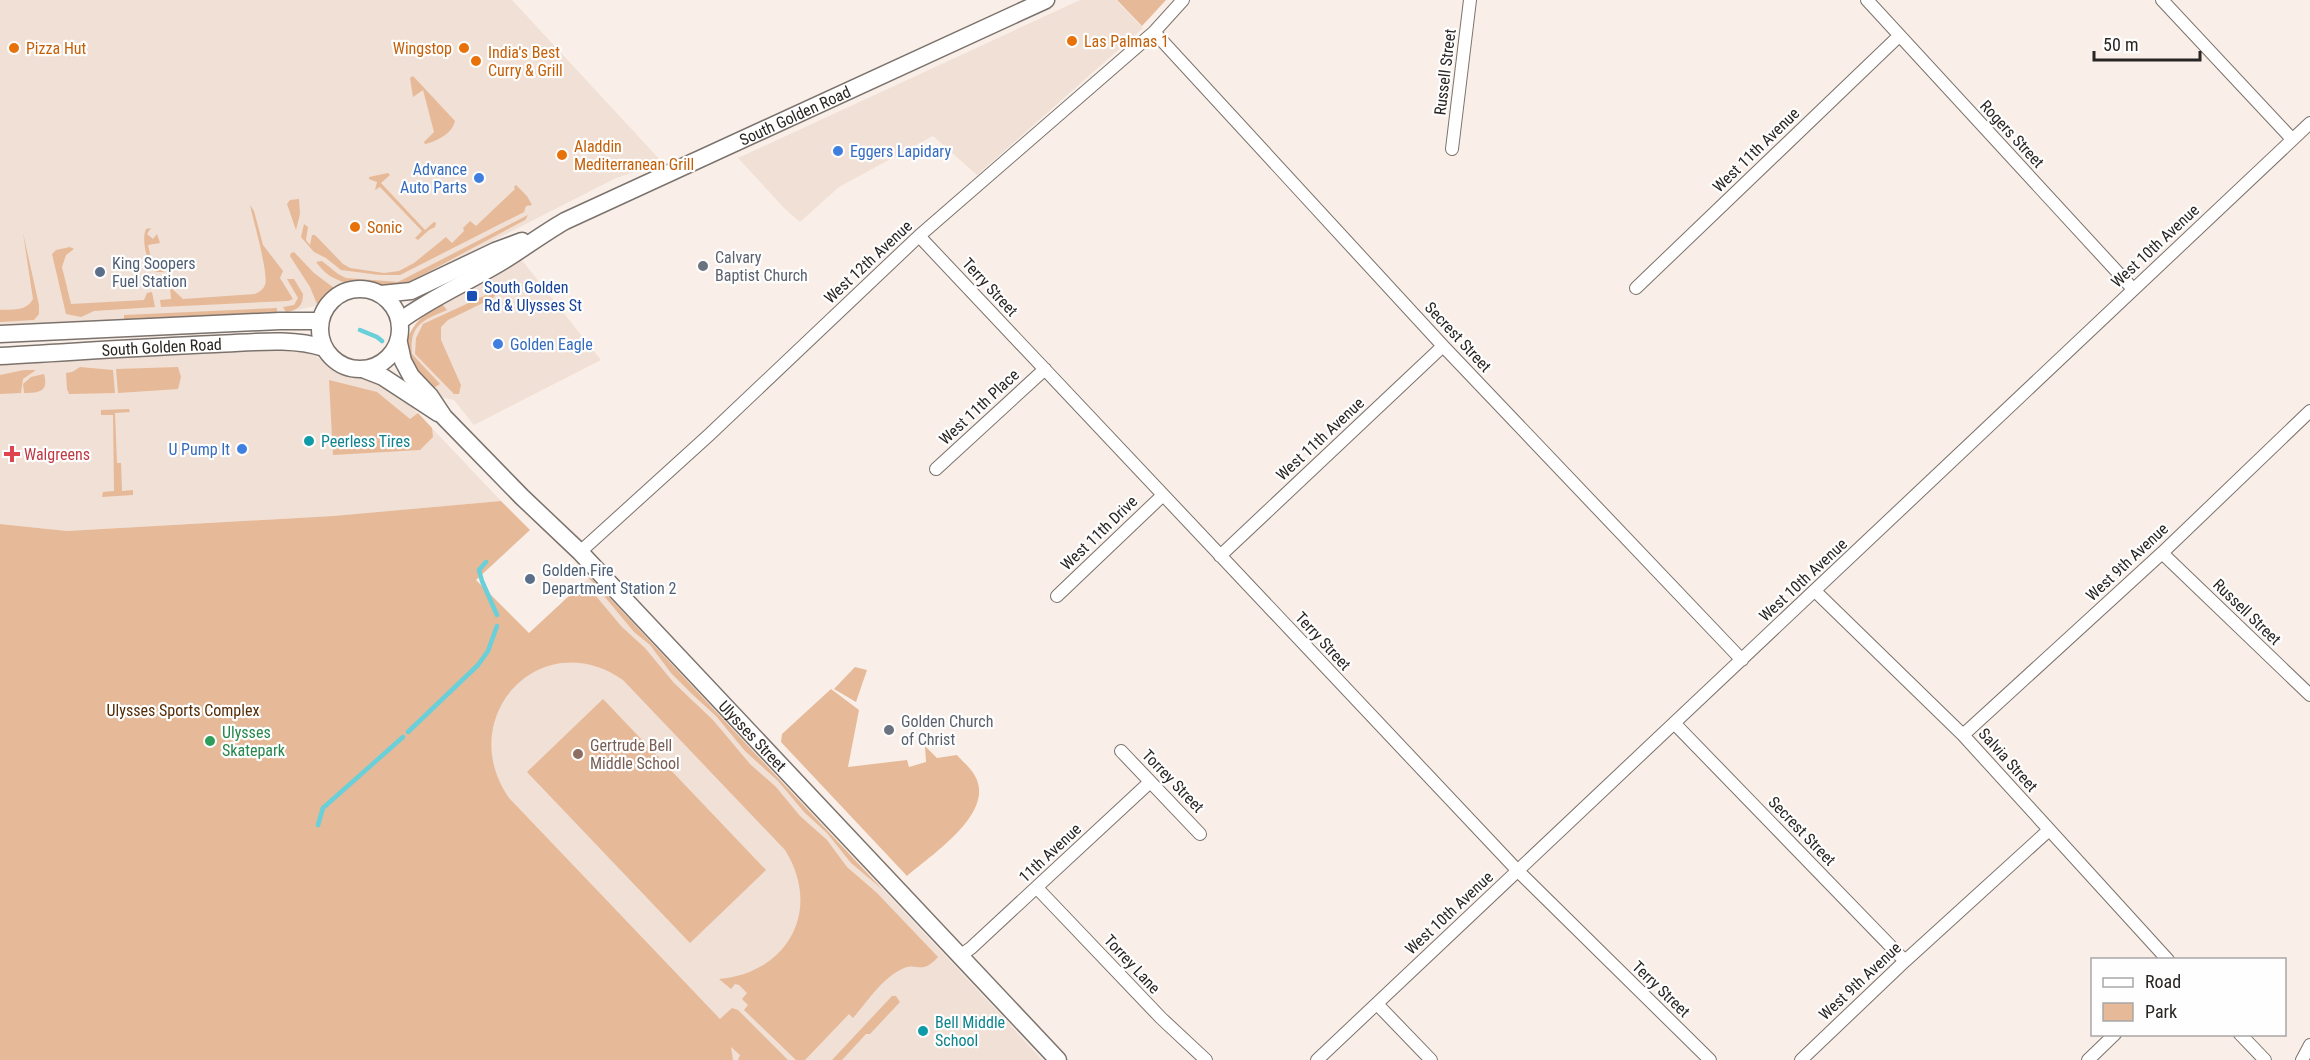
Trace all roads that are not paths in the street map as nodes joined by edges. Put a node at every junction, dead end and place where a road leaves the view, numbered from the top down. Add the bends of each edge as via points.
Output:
1 (1046, 0) edge
2 (1183, 0) edge
3 (1470, 0) edge
4 (1867, 0) edge
5 (2162, 0) edge
6 (1154, 32) junction
7 (1899, 36) junction
8 (2310, 123) edge
9 (2292, 140) junction
10 (1452, 148) dead end
11 (543, 233) junction
12 (920, 236) junction
13 (1636, 288) dead end
14 (2133, 289) junction
15 (381, 294) junction
16 (320, 321) junction
17 (400, 321) junction
18 (0, 334) edge
19 (399, 344) junction
20 (1443, 346) junction
21 (324, 348) junction
22 (0, 356) edge
23 (1045, 369) junction
24 (365, 370) junction
25 (2310, 411) edge
26 (444, 417) junction
27 (936, 469) dead end
28 (1163, 495) junction
29 (580, 552) junction
30 (2162, 553) junction
31 (1221, 556) junction
32 (1815, 591) junction
33 (1057, 596) dead end
34 (1742, 660) junction
35 (2310, 695) edge
36 (1675, 724) junction
37 (1963, 735) junction
38 (1121, 751) dead end
39 (1150, 782) junction
40 (2049, 830) junction
41 (1200, 834) dead end
42 (1518, 872) junction
43 (1037, 888) junction
44 (964, 950) junction
45 (2166, 958) edge
46 (1905, 961) junction
47 (1377, 1004) junction
48 (2114, 1036) edge
49 (2241, 1036) edge
50 (2310, 1045) edge
51 (1058, 1060) edge
52 (1206, 1060) edge
53 (1317, 1060) edge
54 (1431, 1060) edge
55 (1710, 1060) edge
56 (1801, 1060) edge
57 (2088, 1060) edge
58 (2265, 1060) edge
59 (2302, 1060) edge

1 - 11 main road, South Golden Road
2 - 6 street, West 12th Avenue
3 - 10 street, Russell Street
4 - 7 street, Rogers Street
5 - 9 street
6 - 12 street, West 12th Avenue
6 - 20 street, Secrest Street
7 - 13 street, West 11th Avenue
7 - 14 street, Rogers Street
8 - 9 street, West 10th Avenue
9 - 14 street, West 10th Avenue
11 - 15 main road, South Golden Road via 495,250 411,291
11 - 17 main road, South Golden Road
12 - 23 street, Terry Street
12 - 29 street, West 12th Avenue
14 - 32 street, West 10th Avenue
15 - 16 main road via 351,290 332,300
15 - 17 main road via 394,306
16 - 18 main road, South Golden Road
16 - 21 main road
17 - 19 main road
19 - 24 main road via 387,360
19 - 26 main road, Ulysses Street via 411,376
20 - 31 street, West 11th Avenue
20 - 34 street, Secrest Street
21 - 22 main road, South Golden Road via 272,342
21 - 24 main road via 335,362
23 - 27 street, West 11th Place
23 - 28 street, Terry Street
24 - 26 main road, Ulysses Street via 383,377
25 - 30 street, West 9th Avenue
26 - 29 main road, Ulysses Street
28 - 31 street, Terry Street
28 - 33 street, West 11th Drive
29 - 44 main road, Ulysses Street
30 - 35 street, Russell Street
30 - 37 street, West 9th Avenue
31 - 42 street, Terry Street
32 - 34 street, West 10th Avenue
32 - 37 street, Salvia Street
34 - 36 street, West 10th Avenue
36 - 42 street, West 10th Avenue
36 - 46 street, Secrest Street
37 - 40 street, Salvia Street
38 - 39 street, Torrey Street
39 - 41 street, Torrey Street
39 - 43 street, 11th Avenue
40 - 45 street, Salvia Street
40 - 46 street, West 9th Avenue
42 - 47 street, West 10th Avenue
42 - 55 street, Terry Street
43 - 44 street, 11th Avenue
43 - 52 street, Torrey Lane
44 - 51 main road, Ulysses Street
46 - 56 street, West 9th Avenue
47 - 53 street, West 10th Avenue
47 - 54 street
48 - 57 street
49 - 58 street
50 - 59 street

